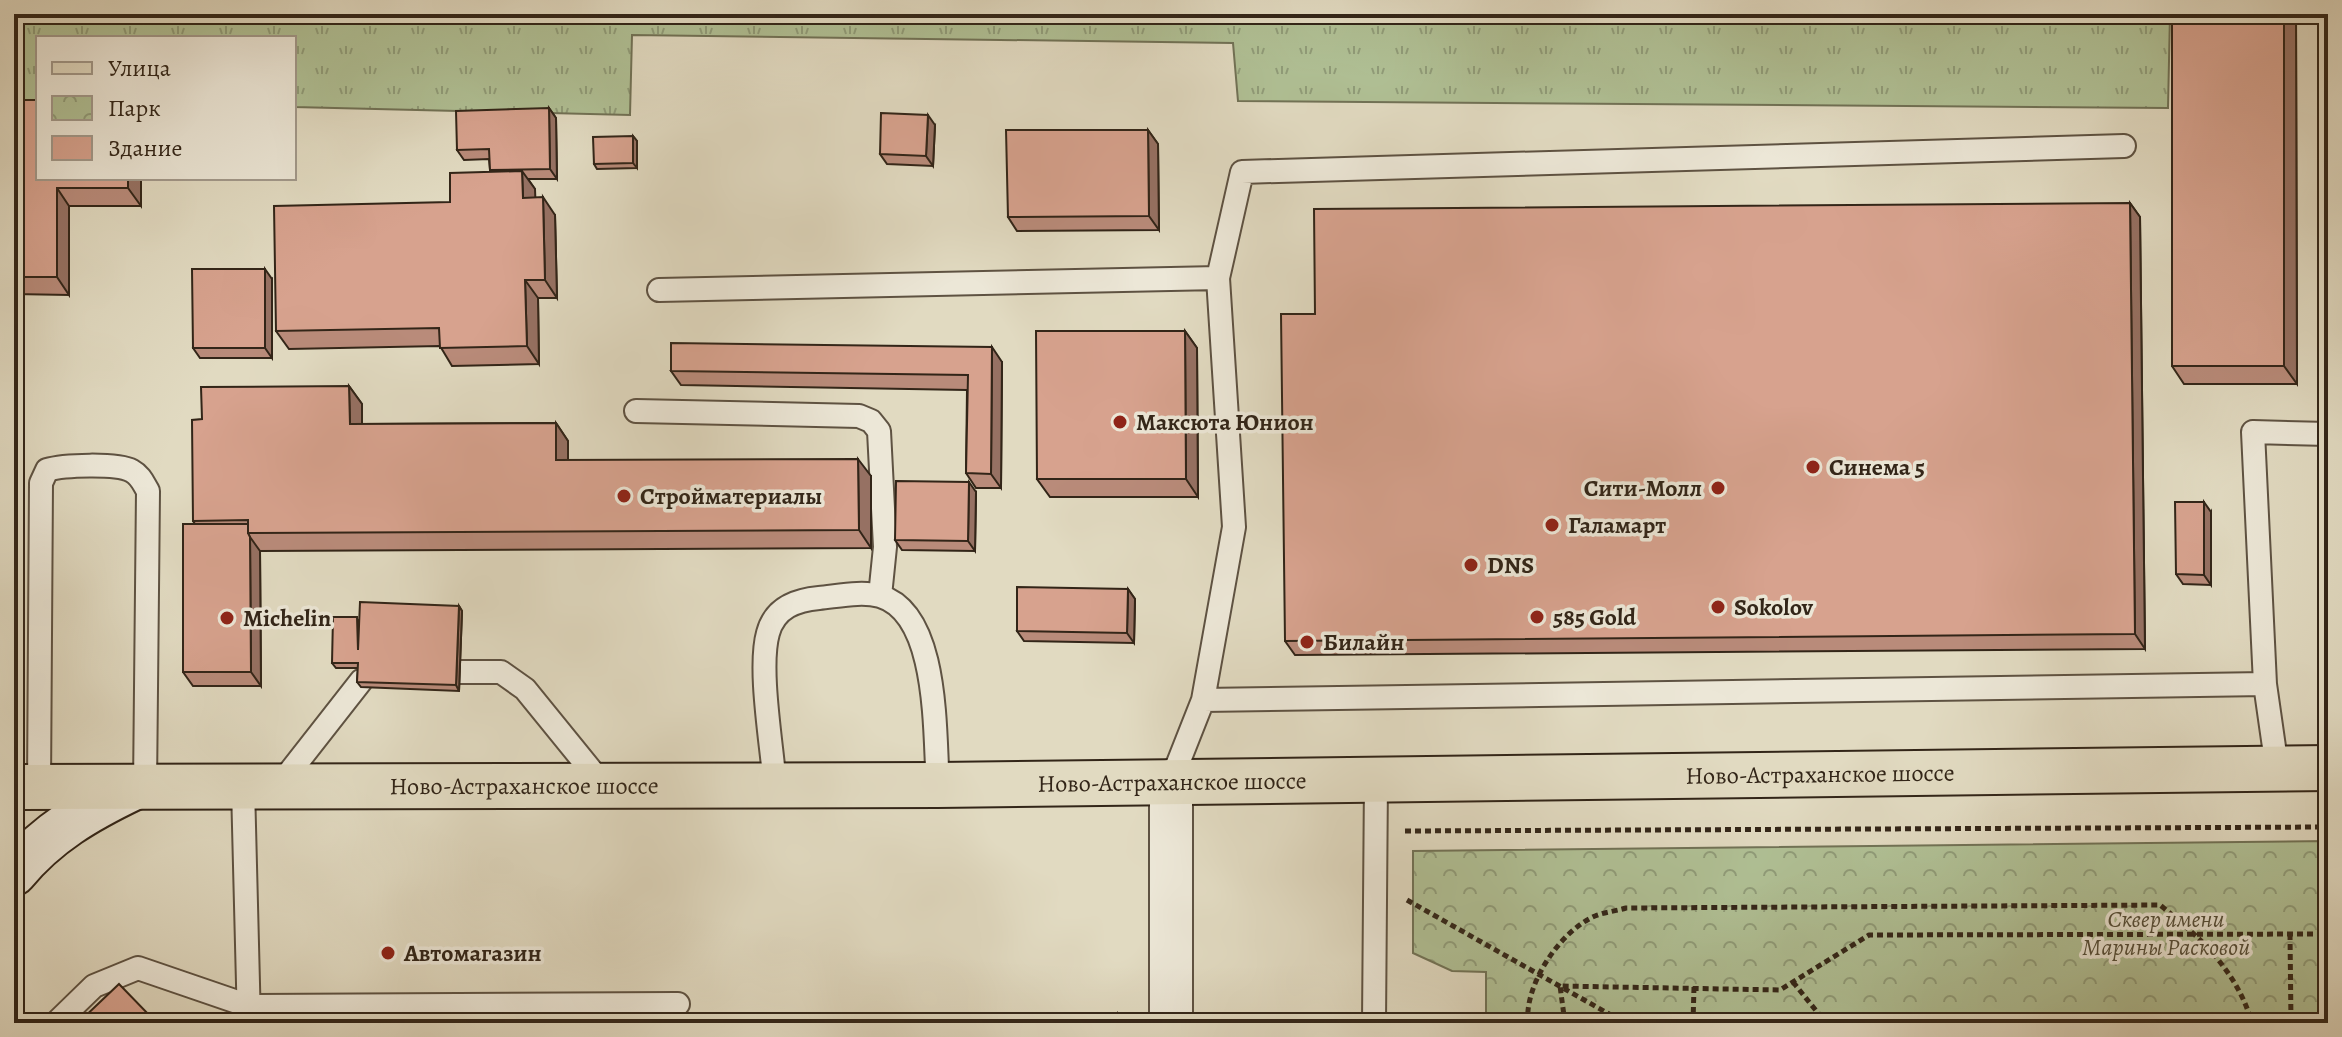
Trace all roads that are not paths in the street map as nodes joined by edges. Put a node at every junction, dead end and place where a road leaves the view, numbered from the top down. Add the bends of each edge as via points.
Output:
1 (2124, 146) dead end
2 (1218, 278) junction
3 (659, 290) dead end
4 (636, 411) dead end
5 (2328, 434) edge
6 (880, 596) junction
7 (460, 672) edge
8 (361, 681) edge
9 (2265, 684) junction
10 (1203, 700) junction
11 (2277, 768) junction
12 (2328, 768) edge
13 (1376, 780) junction
14 (1171, 781) junction
15 (938, 785) junction
16 (604, 786) junction
17 (775, 786) junction
18 (27, 787) edge
19 (260, 787) junction
20 (139, 788) junction
21 (14, 873) edge
22 (678, 1004) dead end
23 (249, 1014) edge
24 (56, 1023) edge
25 (1171, 1023) edge
26 (1374, 1023) edge

1 - 2 lane via 1242,172
2 - 3 lane
2 - 10 lane via 1234,527
4 - 6 lane via 859,416 871,421 879,431 880,446 885,547
5 - 9 lane via 2253,432
6 - 15 lane via 910,617 922,642
6 - 17 lane via 796,600 780,612 768,632
7 - 16 lane via 501,672 525,689
8 - 19 lane
9 - 10 lane
9 - 11 lane
10 - 14 lane
11 - 12 main road, Ново-Астраханское шоссе
11 - 13 main road, Ново-Астраханское шоссе
13 - 14 main road, Ново-Астраханское шоссе
13 - 26 lane
14 - 15 main road, Ново-Астраханское шоссе
14 - 25 street
15 - 17 main road, Ново-Астраханское шоссе
16 - 17 main road, Ново-Астраханское шоссе
16 - 19 main road, Ново-Астраханское шоссе
18 - 20 main road, Ново-Астраханское шоссе
18 - 20 lane via 41,483 47,470 60,466 128,469 141,477 148,491
19 - 20 main road, Ново-Астраханское шоссе
19 - 23 lane
20 - 21 main road via 91,809 47,837
22 - 23 lane
23 - 24 lane via 138,968 94,986

